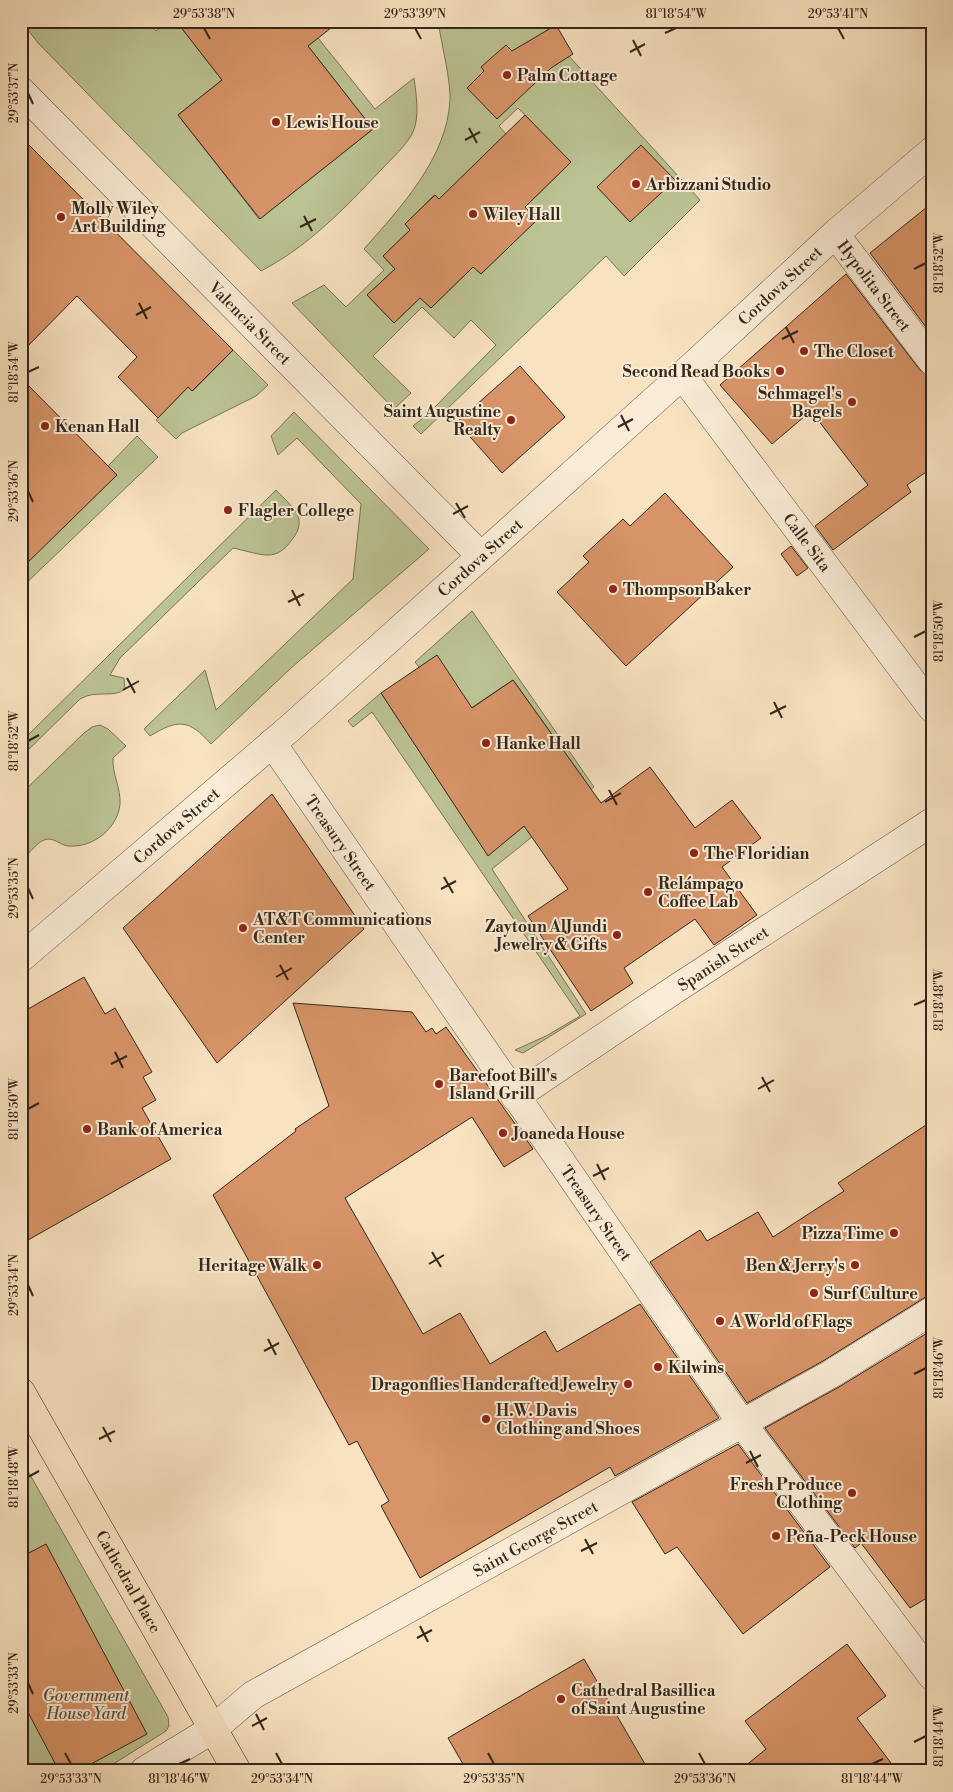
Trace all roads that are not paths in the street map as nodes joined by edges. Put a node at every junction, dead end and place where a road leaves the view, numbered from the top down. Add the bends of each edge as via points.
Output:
1 (21, 90) edge
2 (932, 151) edge
3 (835, 234) junction
4 (932, 361) edge
5 (682, 375) junction
6 (480, 555) junction
7 (932, 708) edge
8 (272, 743) junction
9 (932, 822) edge
10 (21, 958) edge
11 (515, 1097) junction
12 (932, 1311) edge
13 (21, 1392) edge
14 (741, 1422) junction
15 (932, 1676) edge
16 (213, 1729) junction
17 (144, 1771) edge
18 (237, 1771) edge

1 - 6 street, Valencia Street
2 - 3 street, Cordova Street
3 - 4 street, Hypolita Street
3 - 5 street, Cordova Street
5 - 6 street, Cordova Street
5 - 7 street, Calle Sita
6 - 8 street, Cordova Street
8 - 10 street, Cordova Street
8 - 11 street, Treasury Street
9 - 11 street, Spanish Street
11 - 14 street, Treasury Street
12 - 14 street, Saint George Street via 831,1374
13 - 16 main road, Cathedral Place
14 - 15 street, Treasury Street
14 - 16 street, Saint George Street via 253,1695
16 - 17 street, Saint George Street
16 - 18 main road, Cathedral Place

